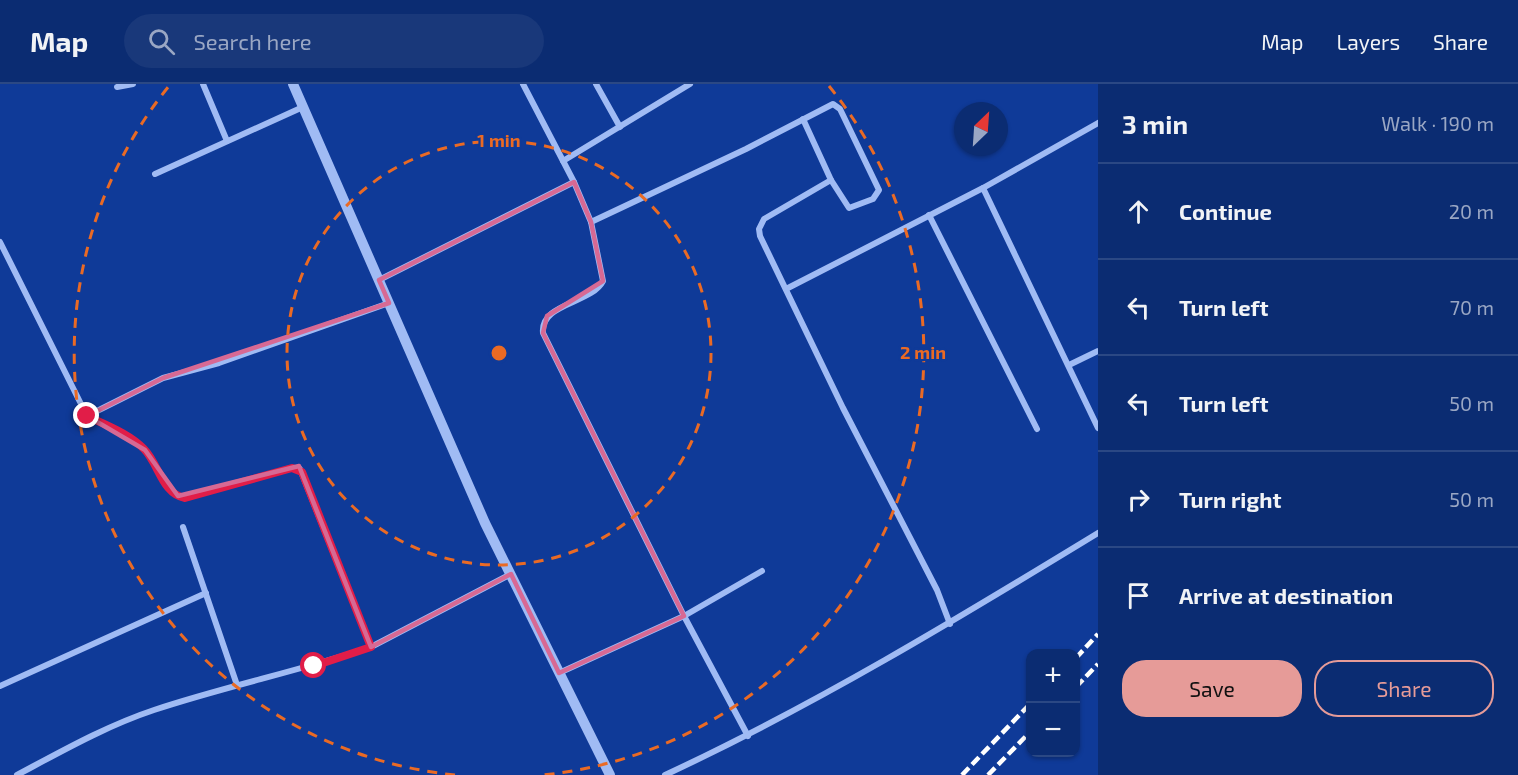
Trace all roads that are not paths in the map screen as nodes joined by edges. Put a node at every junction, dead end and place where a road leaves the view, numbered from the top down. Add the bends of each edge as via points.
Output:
1 (133, 84) edge
2 (203, 84) edge
3 (293, 84) edge
4 (523, 84) edge
5 (596, 84) edge
6 (690, 84) edge
7 (117, 87) dead end
8 (303, 107) junction
9 (802, 119) junction
10 (1098, 123) edge
11 (621, 127) junction
12 (227, 141) junction
13 (563, 161) junction
14 (155, 174) dead end
15 (831, 180) junction
16 (574, 182) junction
17 (983, 188) junction
18 (929, 215) junction
19 (591, 222) junction
20 (0, 242) edge
21 (379, 280) junction
22 (786, 289) junction
23 (389, 303) junction
24 (1098, 351) edge
25 (1069, 365) junction
26 (87, 416) junction
27 (1098, 428) edge
28 (1037, 429) dead end
29 (183, 527) dead end
30 (1098, 533) edge
31 (762, 572) dead end
32 (511, 574) junction
33 (206, 593) junction
34 (684, 616) junction
35 (950, 624) junction
36 (371, 647) junction
37 (559, 673) junction
38 (237, 685) junction
39 (0, 686) edge
40 (748, 736) junction
41 (17, 775) edge
42 (610, 775) edge
43 (665, 775) edge

1 - 7 street
2 - 12 street
3 - 8 street
4 - 13 street
5 - 11 street
6 - 11 street
8 - 12 street
8 - 21 street
9 - 15 street
9 - 15 street via 829,104 839,107 879,190 873,199 849,208
9 - 19 street
10 - 17 street
11 - 13 street
12 - 14 street
13 - 16 street
15 - 22 street via 764,219 759,229
16 - 19 street
16 - 21 street
17 - 18 street
17 - 25 street
18 - 22 street
18 - 28 street
19 - 34 street via 603,281 589,294 547,316 543,333
20 - 26 street
21 - 23 street
22 - 35 street via 937,590
23 - 26 street via 219,363 163,378
23 - 32 street
24 - 25 street
25 - 27 street
26 - 36 street via 132,439 145,450 165,484 185,498 300,469
29 - 33 street
30 - 35 street
31 - 34 street
32 - 36 street
32 - 37 street
33 - 38 street
33 - 39 street
34 - 37 street
34 - 40 street
35 - 40 street
36 - 38 street
37 - 42 street
38 - 41 street via 153,710 96,733
40 - 43 street

